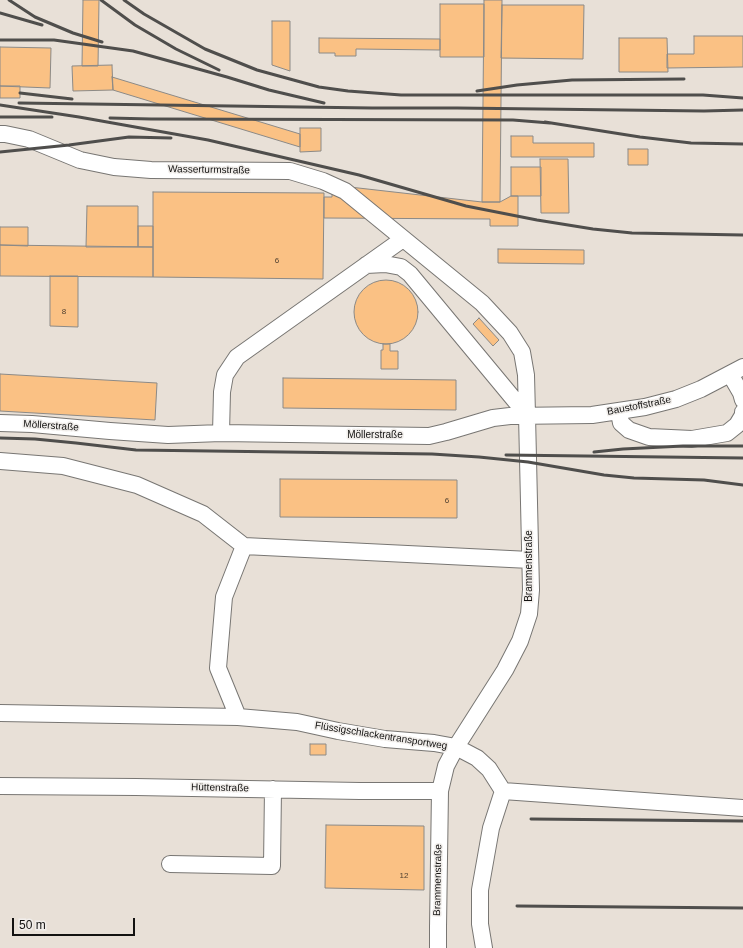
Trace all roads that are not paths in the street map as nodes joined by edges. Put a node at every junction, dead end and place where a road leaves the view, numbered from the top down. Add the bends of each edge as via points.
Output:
1 (0, 134) edge
2 (403, 239) junction
3 (366, 265) junction
4 (736, 371) edge
5 (743, 400) edge
6 (619, 412) junction
7 (743, 412) edge
8 (527, 415) junction
9 (0, 423) edge
10 (221, 433) junction
11 (0, 461) edge
12 (244, 546) junction
13 (530, 560) junction
14 (0, 713) edge
15 (238, 717) junction
16 (456, 747) junction
17 (0, 786) edge
18 (273, 789) junction
19 (440, 791) junction
20 (503, 791) junction
21 (743, 808) edge
22 (170, 864) dead end
23 (438, 948) edge
24 (484, 948) edge

1 - 2 street, Wasserturmstraße via 29,139 80,160 114,167 290,172 323,181 345,191
2 - 3 street
2 - 8 street, Brammenstraße via 482,303 510,332 522,352 526,375
3 - 8 street via 385,264 401,267 410,274
3 - 10 street via 237,357 225,375
4 - 5 street
4 - 6 street, Baustoffstraße via 676,399
6 - 7 street via 621,423 629,430 649,437 692,439 726,433 737,425
6 - 8 street, Baustoffstraße via 592,415
8 - 10 street, Möllerstraße via 493,418 429,436
8 - 13 street, Brammenstraße
9 - 10 street, Möllerstraße via 168,435
11 - 12 street via 63,466 137,485 203,514
12 - 13 street
12 - 15 street via 224,597 218,668
13 - 16 street, Brammenstraße via 529,614 520,641 505,670
14 - 15 street, Flüssigschlackentransportweg
15 - 16 street, Flüssigschlackentransportweg via 297,722 338,731
16 - 19 street, Brammenstraße via 446,766
16 - 20 street, Flüssigschlackentransportweg via 477,758 489,769
17 - 18 street, Hüttenstraße
18 - 19 street, Hüttenstraße
18 - 22 street via 272,866
19 - 23 street, Brammenstraße
20 - 21 street
20 - 24 street via 491,828 480,890 480,924

